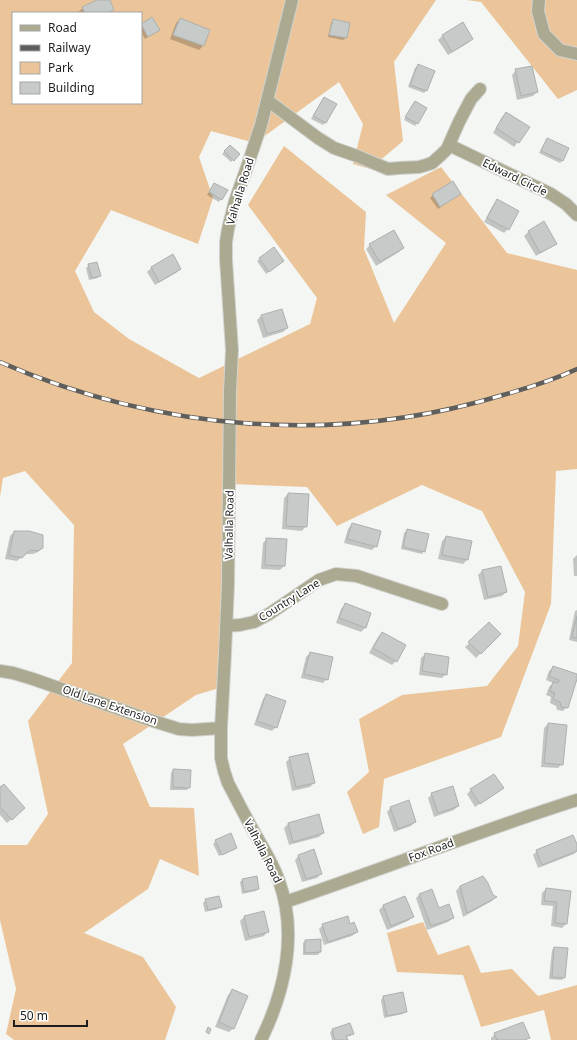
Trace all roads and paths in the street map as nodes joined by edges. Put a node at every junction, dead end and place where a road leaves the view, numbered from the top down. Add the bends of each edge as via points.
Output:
1 (292, 0) edge
2 (539, 0) edge
3 (577, 54) edge
4 (480, 89) dead end
5 (267, 100) junction
6 (448, 145) junction
7 (577, 215) edge
8 (442, 604) dead end
9 (226, 626) junction
10 (0, 671) edge
11 (221, 728) junction
12 (577, 800) edge
13 (285, 902) junction
14 (261, 1040) edge

1 - 5 street, Valhalla Road
2 - 3 street via 538,11 544,34 560,50
4 - 6 street via 471,99
5 - 6 street via 334,148 388,168 426,165 438,159
5 - 9 street, Valhalla Road via 235,201 226,242 232,350
6 - 7 street, Edward Circle via 551,194
8 - 9 street, Country Lane via 357,576 336,574 320,580 254,622
9 - 11 street, Valhalla Road
10 - 11 street, Old Lane Extension via 33,678 179,728
11 - 13 street, Valhalla Road via 221,758 228,783 269,858 279,879
12 - 13 street, Fox Road
13 - 14 street, Valhalla Road via 288,945 284,977 275,1008

